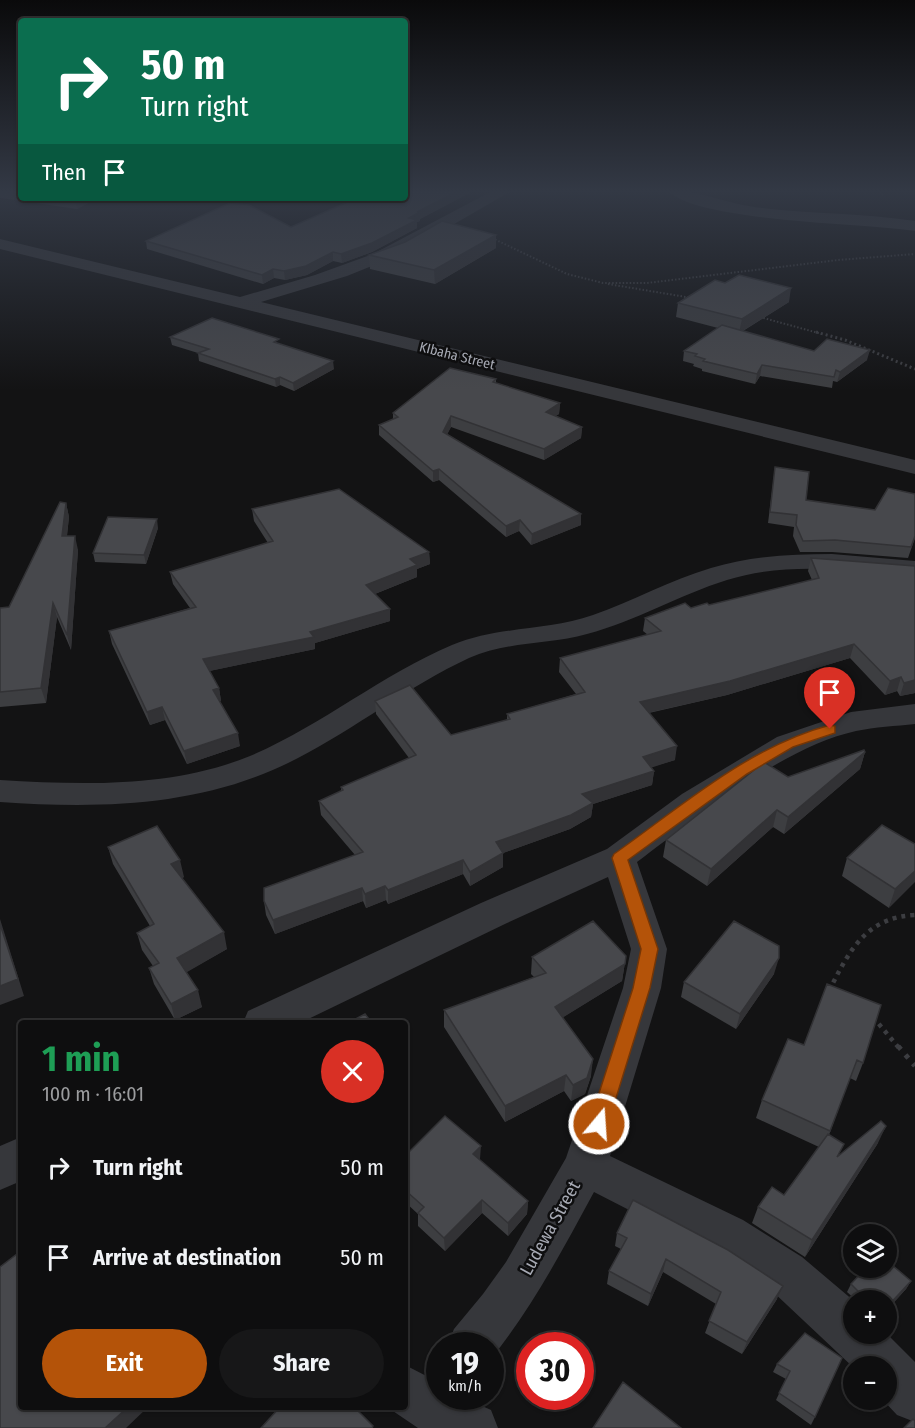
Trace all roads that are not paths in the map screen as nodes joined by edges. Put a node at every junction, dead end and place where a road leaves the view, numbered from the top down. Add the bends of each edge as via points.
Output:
1 (51, 257) edge
2 (378, 257) edge
3 (240, 303) junction
4 (915, 467) edge
5 (915, 569) edge
6 (915, 714) edge
7 (0, 791) edge
8 (619, 858) junction
9 (268, 1020) edge
10 (18, 1159) edge
11 (585, 1166) junction
12 (0, 1170) edge
13 (843, 1323) edge
14 (483, 1332) edge
15 (864, 1344) edge
16 (915, 1397) edge
17 (425, 1403) edge
18 (473, 1428) edge

1 - 3 street, KIbaha Street
2 - 3 street via 327,277
3 - 4 street, KIbaha Street
5 - 7 street via 844,561 783,562 735,570 697,581 575,630 507,639 461,652 303,742 226,777 183,788 117,793 47,795
6 - 8 street via 851,722 788,744 694,802
8 - 9 street
8 - 11 street, Ludewa Street via 649,949 642,988
10 - 12 street
11 - 13 street via 727,1236 786,1274
11 - 14 street, Ludewa Street via 522,1278
15 - 16 street
17 - 18 street via 441,1417

